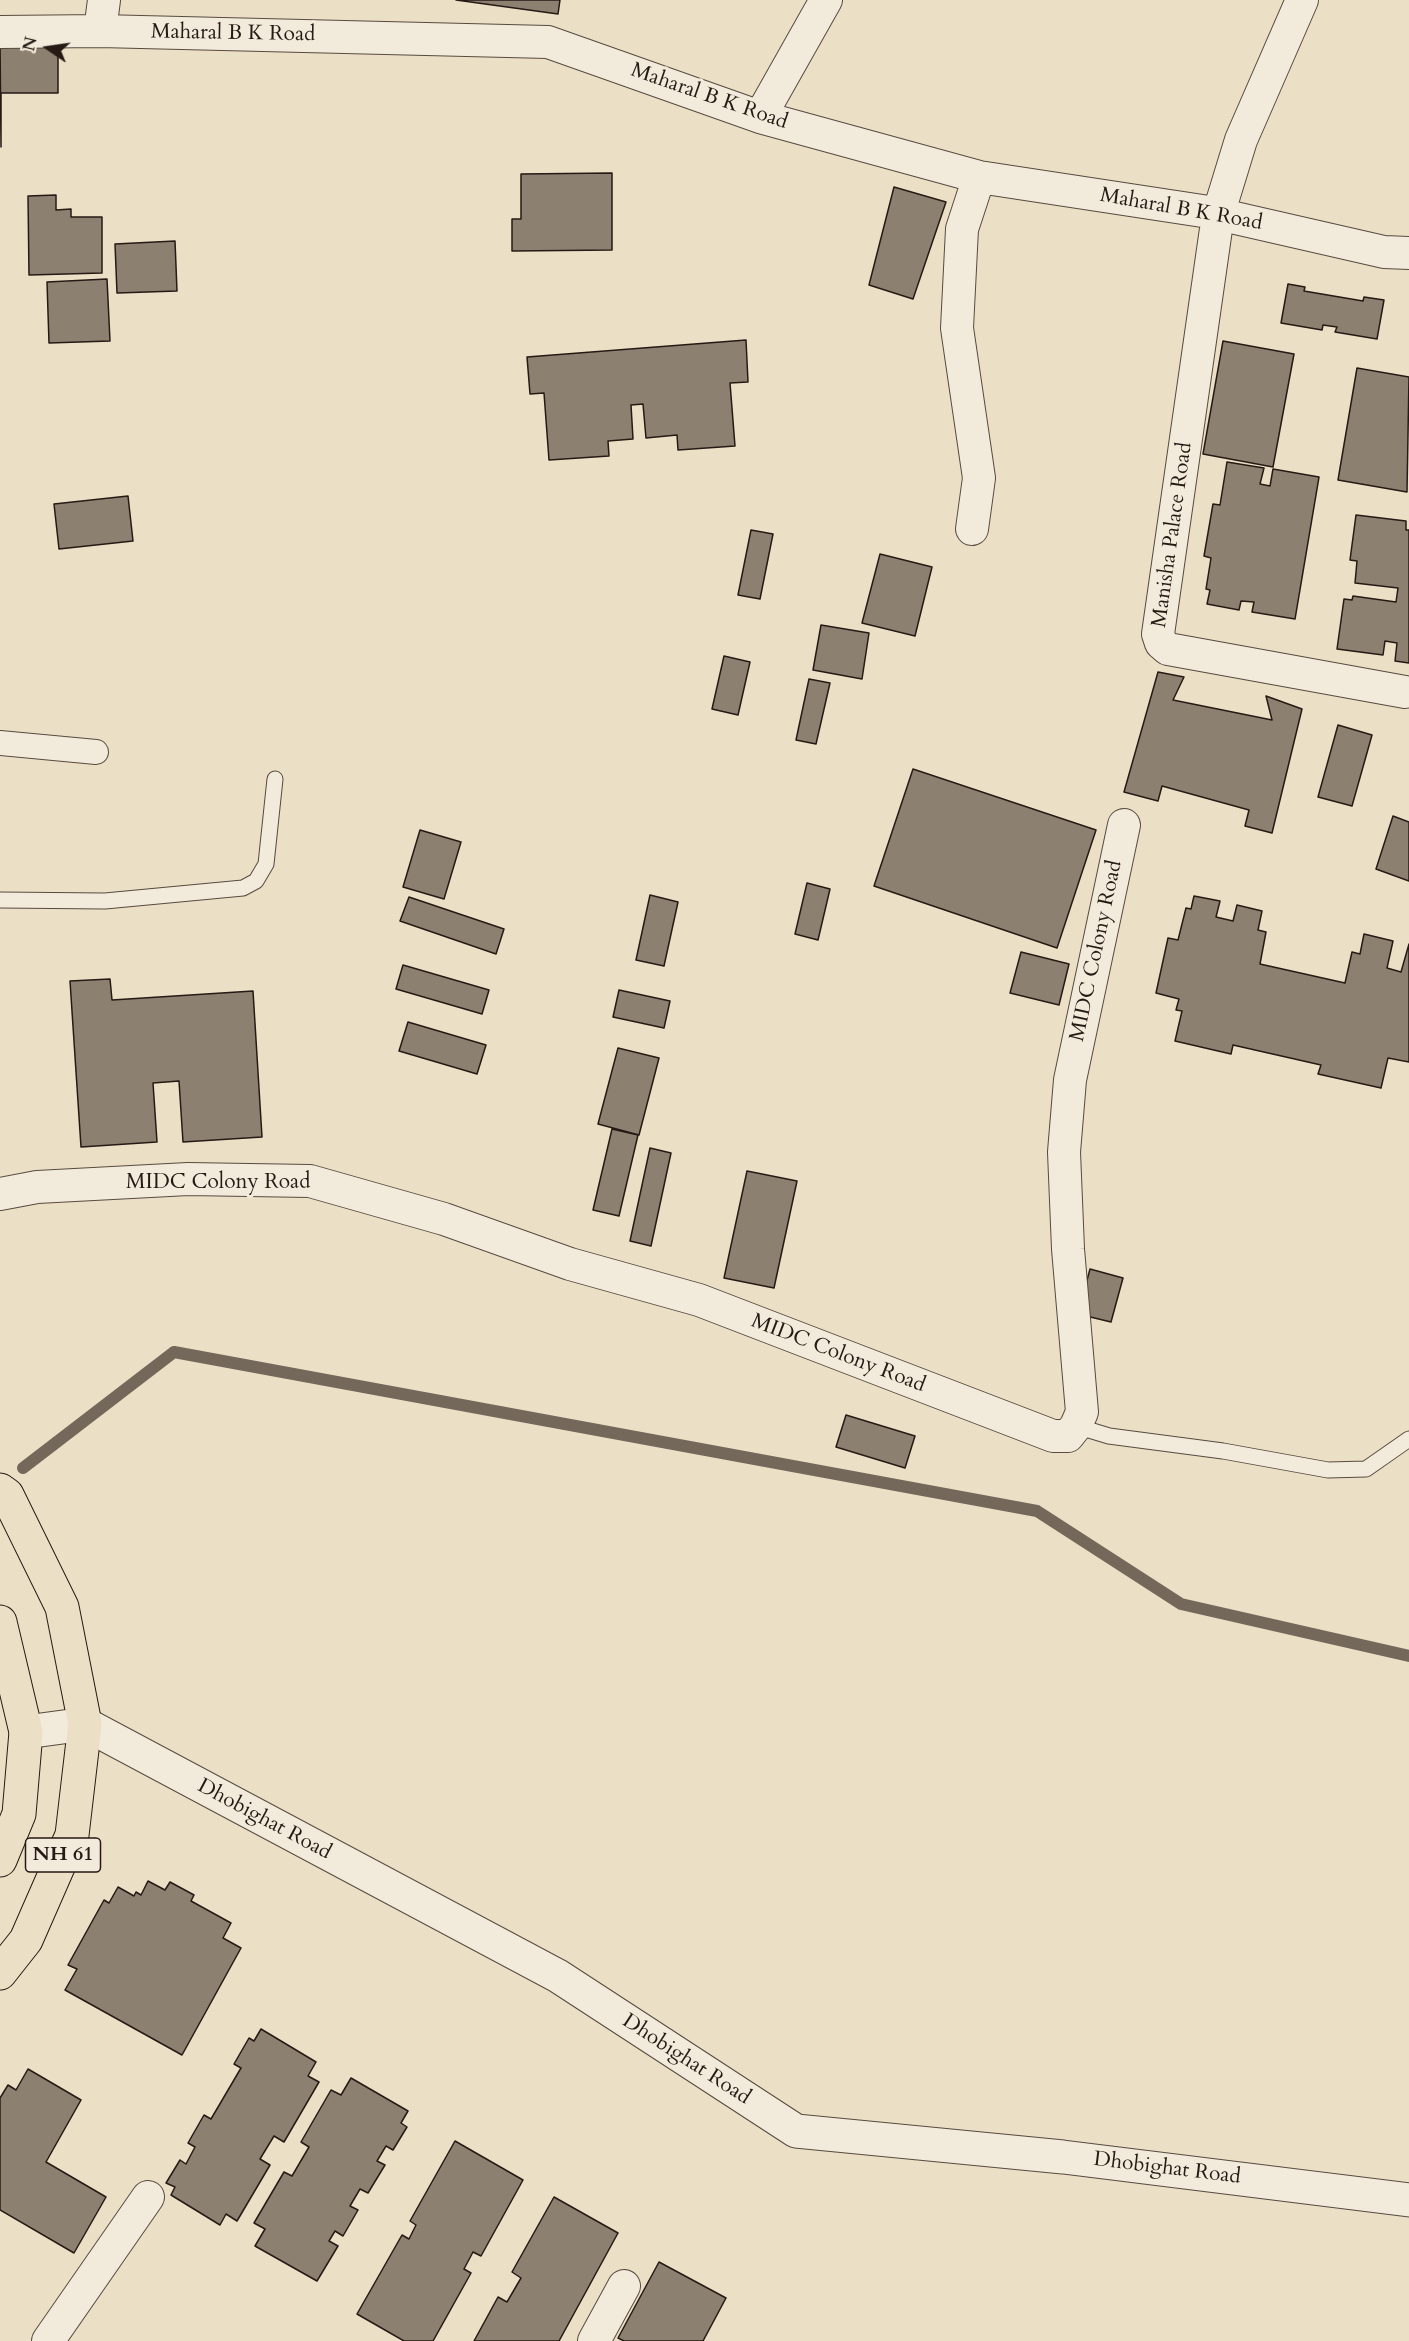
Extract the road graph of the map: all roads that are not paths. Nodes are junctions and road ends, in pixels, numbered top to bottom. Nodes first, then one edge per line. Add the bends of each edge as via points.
1 (104, 0) edge
2 (826, 0) edge
3 (1302, 0) edge
4 (100, 31) junction
5 (0, 32) edge
6 (760, 117) junction
7 (979, 177) junction
8 (1218, 215) junction
9 (1409, 253) edge
10 (972, 529) dead end
11 (1405, 692) dead end
12 (0, 743) edge
13 (96, 752) dead end
14 (275, 779) dead end
15 (1124, 825) dead end
16 (0, 900) edge
17 (0, 1194) edge
18 (1076, 1426) junction
19 (1409, 1439) edge
20 (0, 1490) edge
21 (0, 1622) edge
22 (85, 1724) junction
23 (26, 1732) junction
24 (0, 1860) edge
25 (0, 1973) edge
26 (148, 2197) dead end
27 (1409, 2200) edge
28 (624, 2286) dead end
29 (49, 2341) edge
30 (594, 2341) edge

1 - 4 street
2 - 6 street
3 - 8 street via 1241,140
4 - 5 street, Maharal B K Road
4 - 6 street, Maharal B K Road via 548,42
6 - 7 street, Maharal B K Road
7 - 8 street, Maharal B K Road
7 - 10 street via 962,229 957,328 979,478
8 - 9 street, Maharal B K Road via 1384,252
8 - 11 street, Manisha Palace Road via 1158,634 1161,643 1168,649
12 - 13 street
14 - 16 lane via 266,864 256,881 243,888 105,901
15 - 18 street, MIDC Colony Road via 1070,1080 1065,1123 1068,1249 1082,1396 1082,1412
17 - 18 street, MIDC Colony Road via 37,1187 188,1179 310,1181 444,1219 570,1264 699,1300 1053,1436 1068,1436
18 - 19 lane via 1110,1436 1223,1450 1328,1470 1365,1469
20 - 22 highway, NH 61 via 7,1495 62,1607
21 - 23 highway, NH 61
22 - 23 street
22 - 25 highway, NH 61 via 72,1835 26,1940
22 - 27 street, Dhobighat Road via 558,1976 796,2132 1063,2157
23 - 24 highway, NH 61 via 19,1814
26 - 29 street
28 - 30 street

